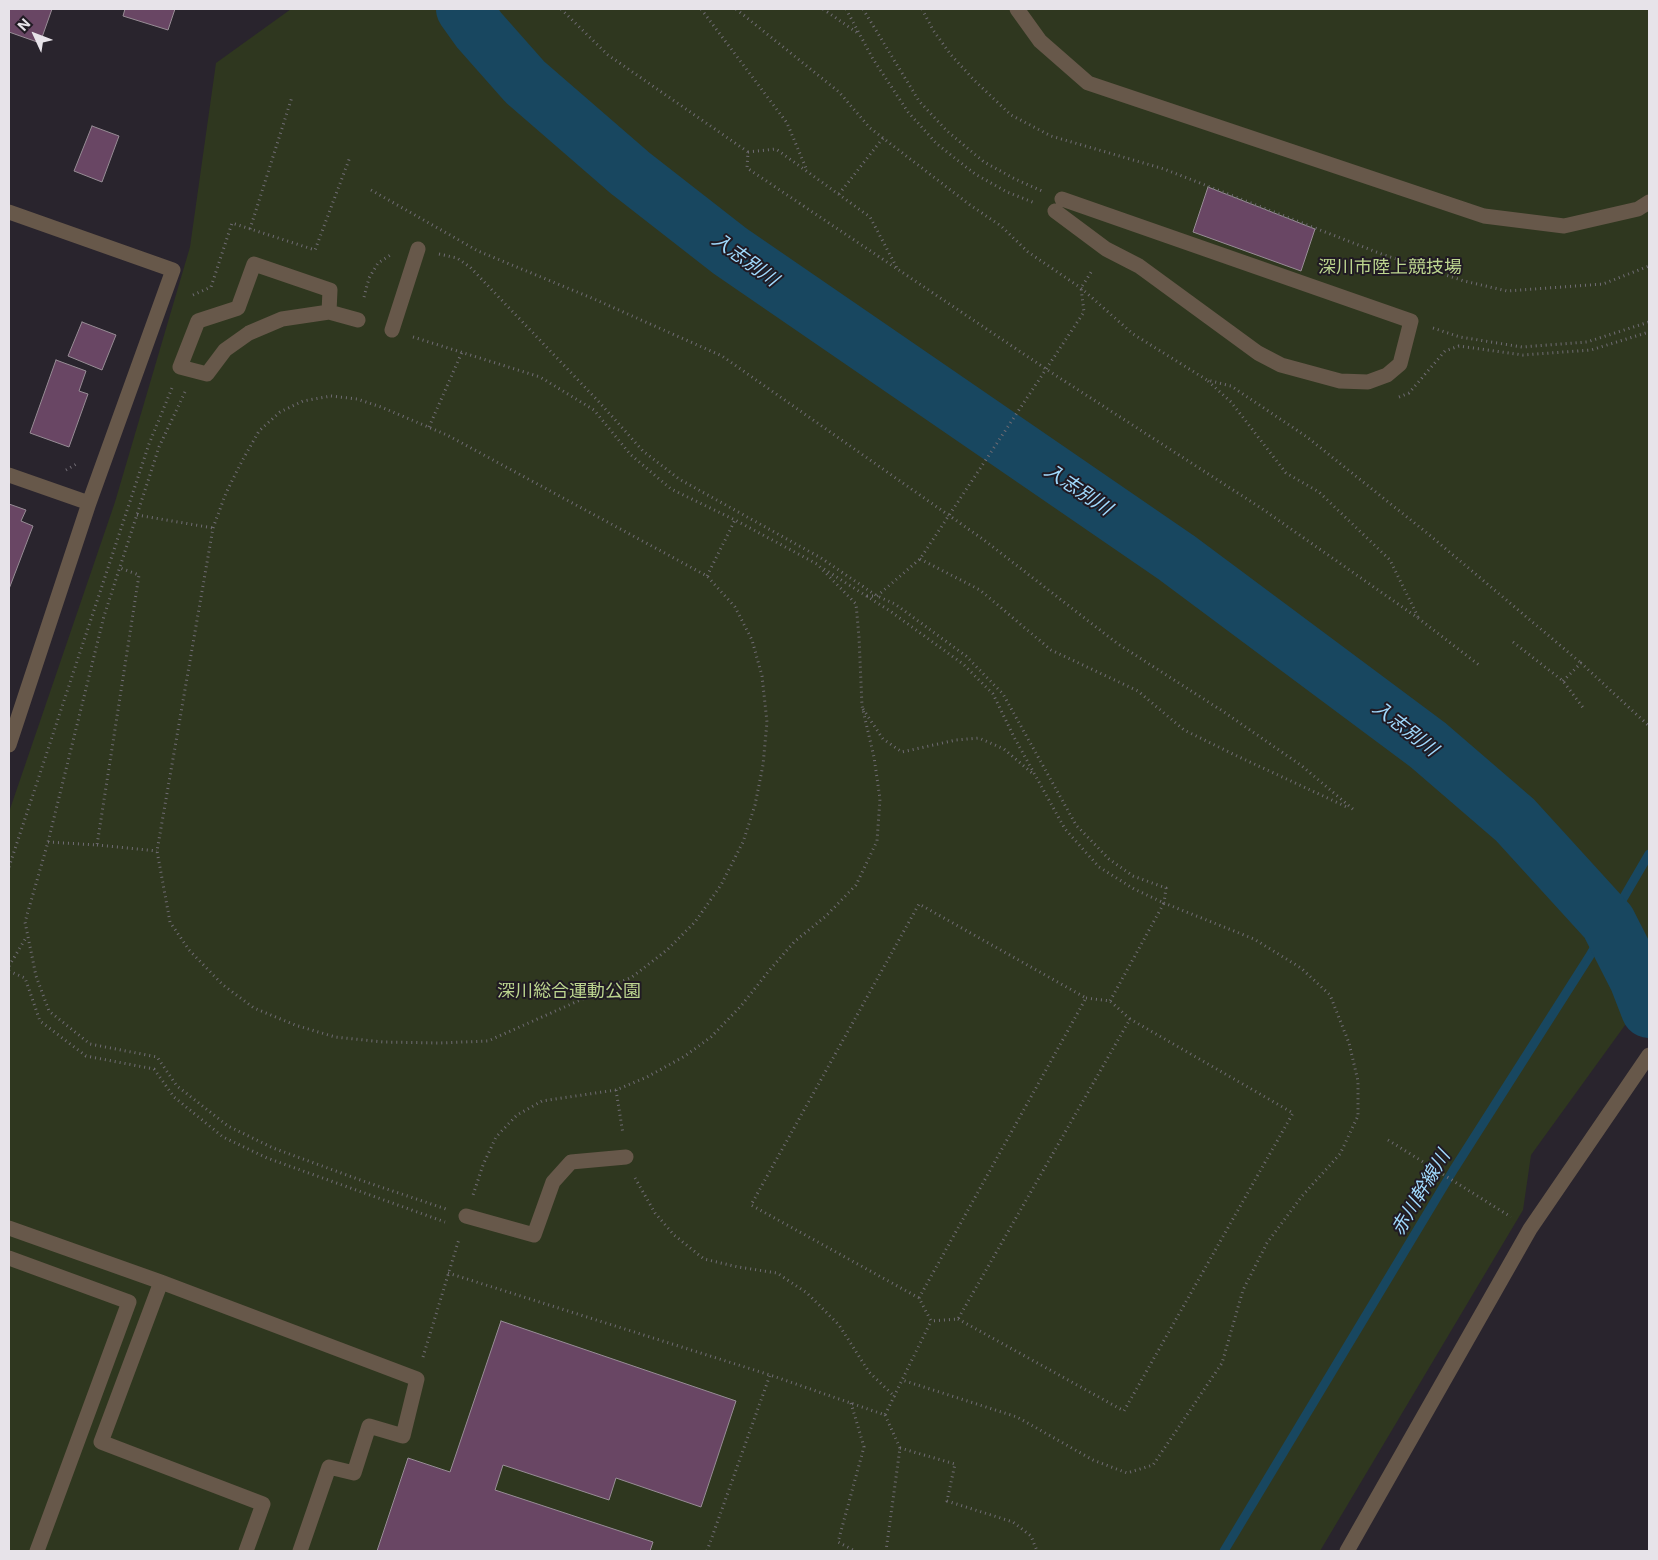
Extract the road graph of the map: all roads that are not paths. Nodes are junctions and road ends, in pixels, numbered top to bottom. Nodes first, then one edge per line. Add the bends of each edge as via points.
1 (1017, 9) edge
2 (1649, 202) edge
3 (9, 212) edge
4 (418, 249) road end
5 (330, 312) junction
6 (358, 320) road end
7 (1411, 322) joint
8 (392, 330) road end
9 (9, 475) edge
10 (89, 503) junction
11 (9, 745) edge
12 (1649, 1055) edge
13 (626, 1157) road end
14 (464, 1222) road end
15 (9, 1228) edge
16 (9, 1258) edge
17 (161, 1282) junction
18 (37, 1551) edge
19 (246, 1551) edge
20 (300, 1551) edge
21 (1346, 1551) edge

1 - 2 street via 1040,41 1088,83 1484,216 1564,226 1638,209
3 - 10 street via 173,270
4 - 8 street
5 - 5 street via 282,319 249,333 225,350 207,374 180,367 198,321 238,308 254,264 330,290
5 - 6 street
7 - 7 street via 1058,205 1106,249 1139,266 1258,353 1281,365 1340,380 1368,382 1387,375 1400,364
9 - 10 street
10 - 11 street
12 - 21 street via 1530,1230
13 - 14 street via 571,1162 553,1182 534,1235
15 - 17 street
16 - 18 street via 129,1302
17 - 19 street via 101,1442 263,1504
17 - 20 street via 417,1379 403,1436 368,1426 354,1473 329,1467

